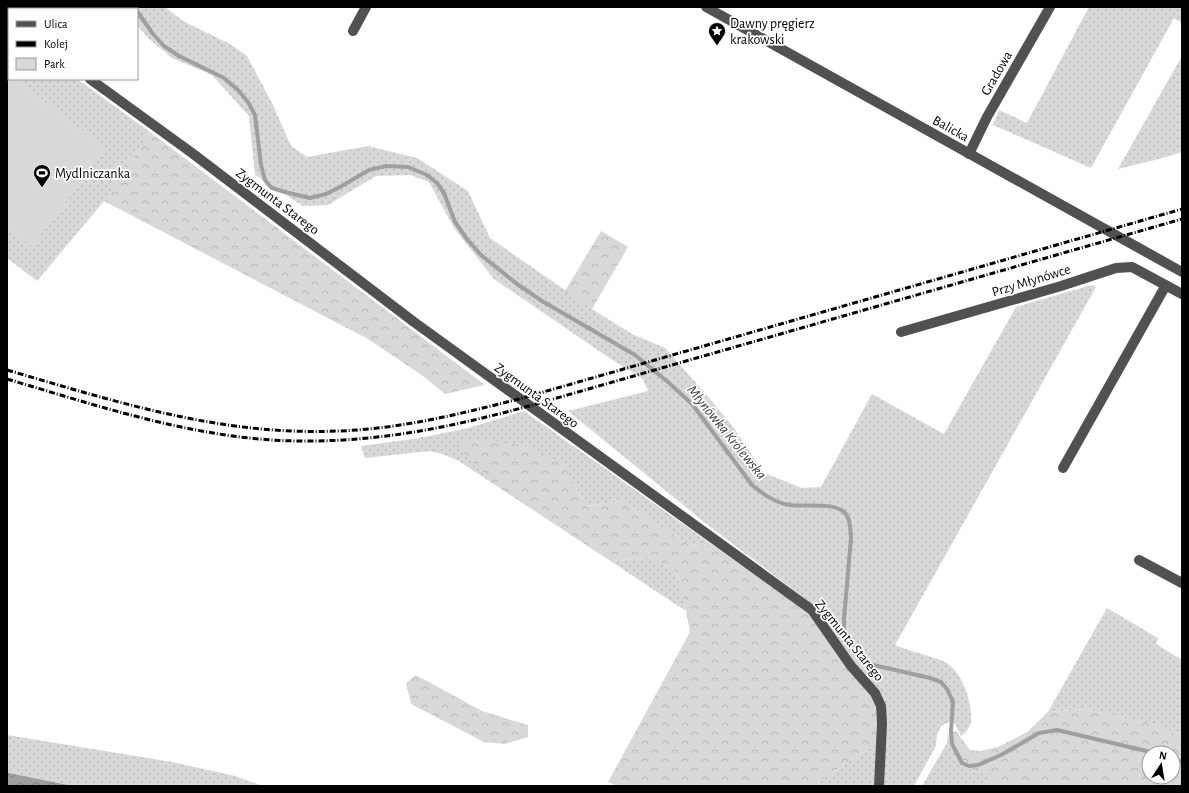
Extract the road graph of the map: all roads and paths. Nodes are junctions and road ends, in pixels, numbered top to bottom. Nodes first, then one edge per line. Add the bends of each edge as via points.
1 (366, 7) edge
2 (706, 7) edge
3 (1050, 7) edge
4 (353, 30) dead end
5 (91, 80) edge
6 (969, 154) junction
7 (1182, 272) edge
8 (1166, 285) junction
9 (1182, 294) edge
10 (901, 332) dead end
11 (1064, 468) dead end
12 (1139, 560) dead end
13 (1182, 583) edge
14 (879, 786) edge

1 - 4 street
2 - 6 street, Balicka
3 - 6 street, Gradowa via 987,117
5 - 14 street, Zygmunta Starego via 414,322 812,610 851,666 875,693 881,706
6 - 7 street, Balicka
8 - 9 street, Przy Młynówce
8 - 10 street, Przy Młynówce via 1132,266 1116,268
8 - 11 street
12 - 13 street

